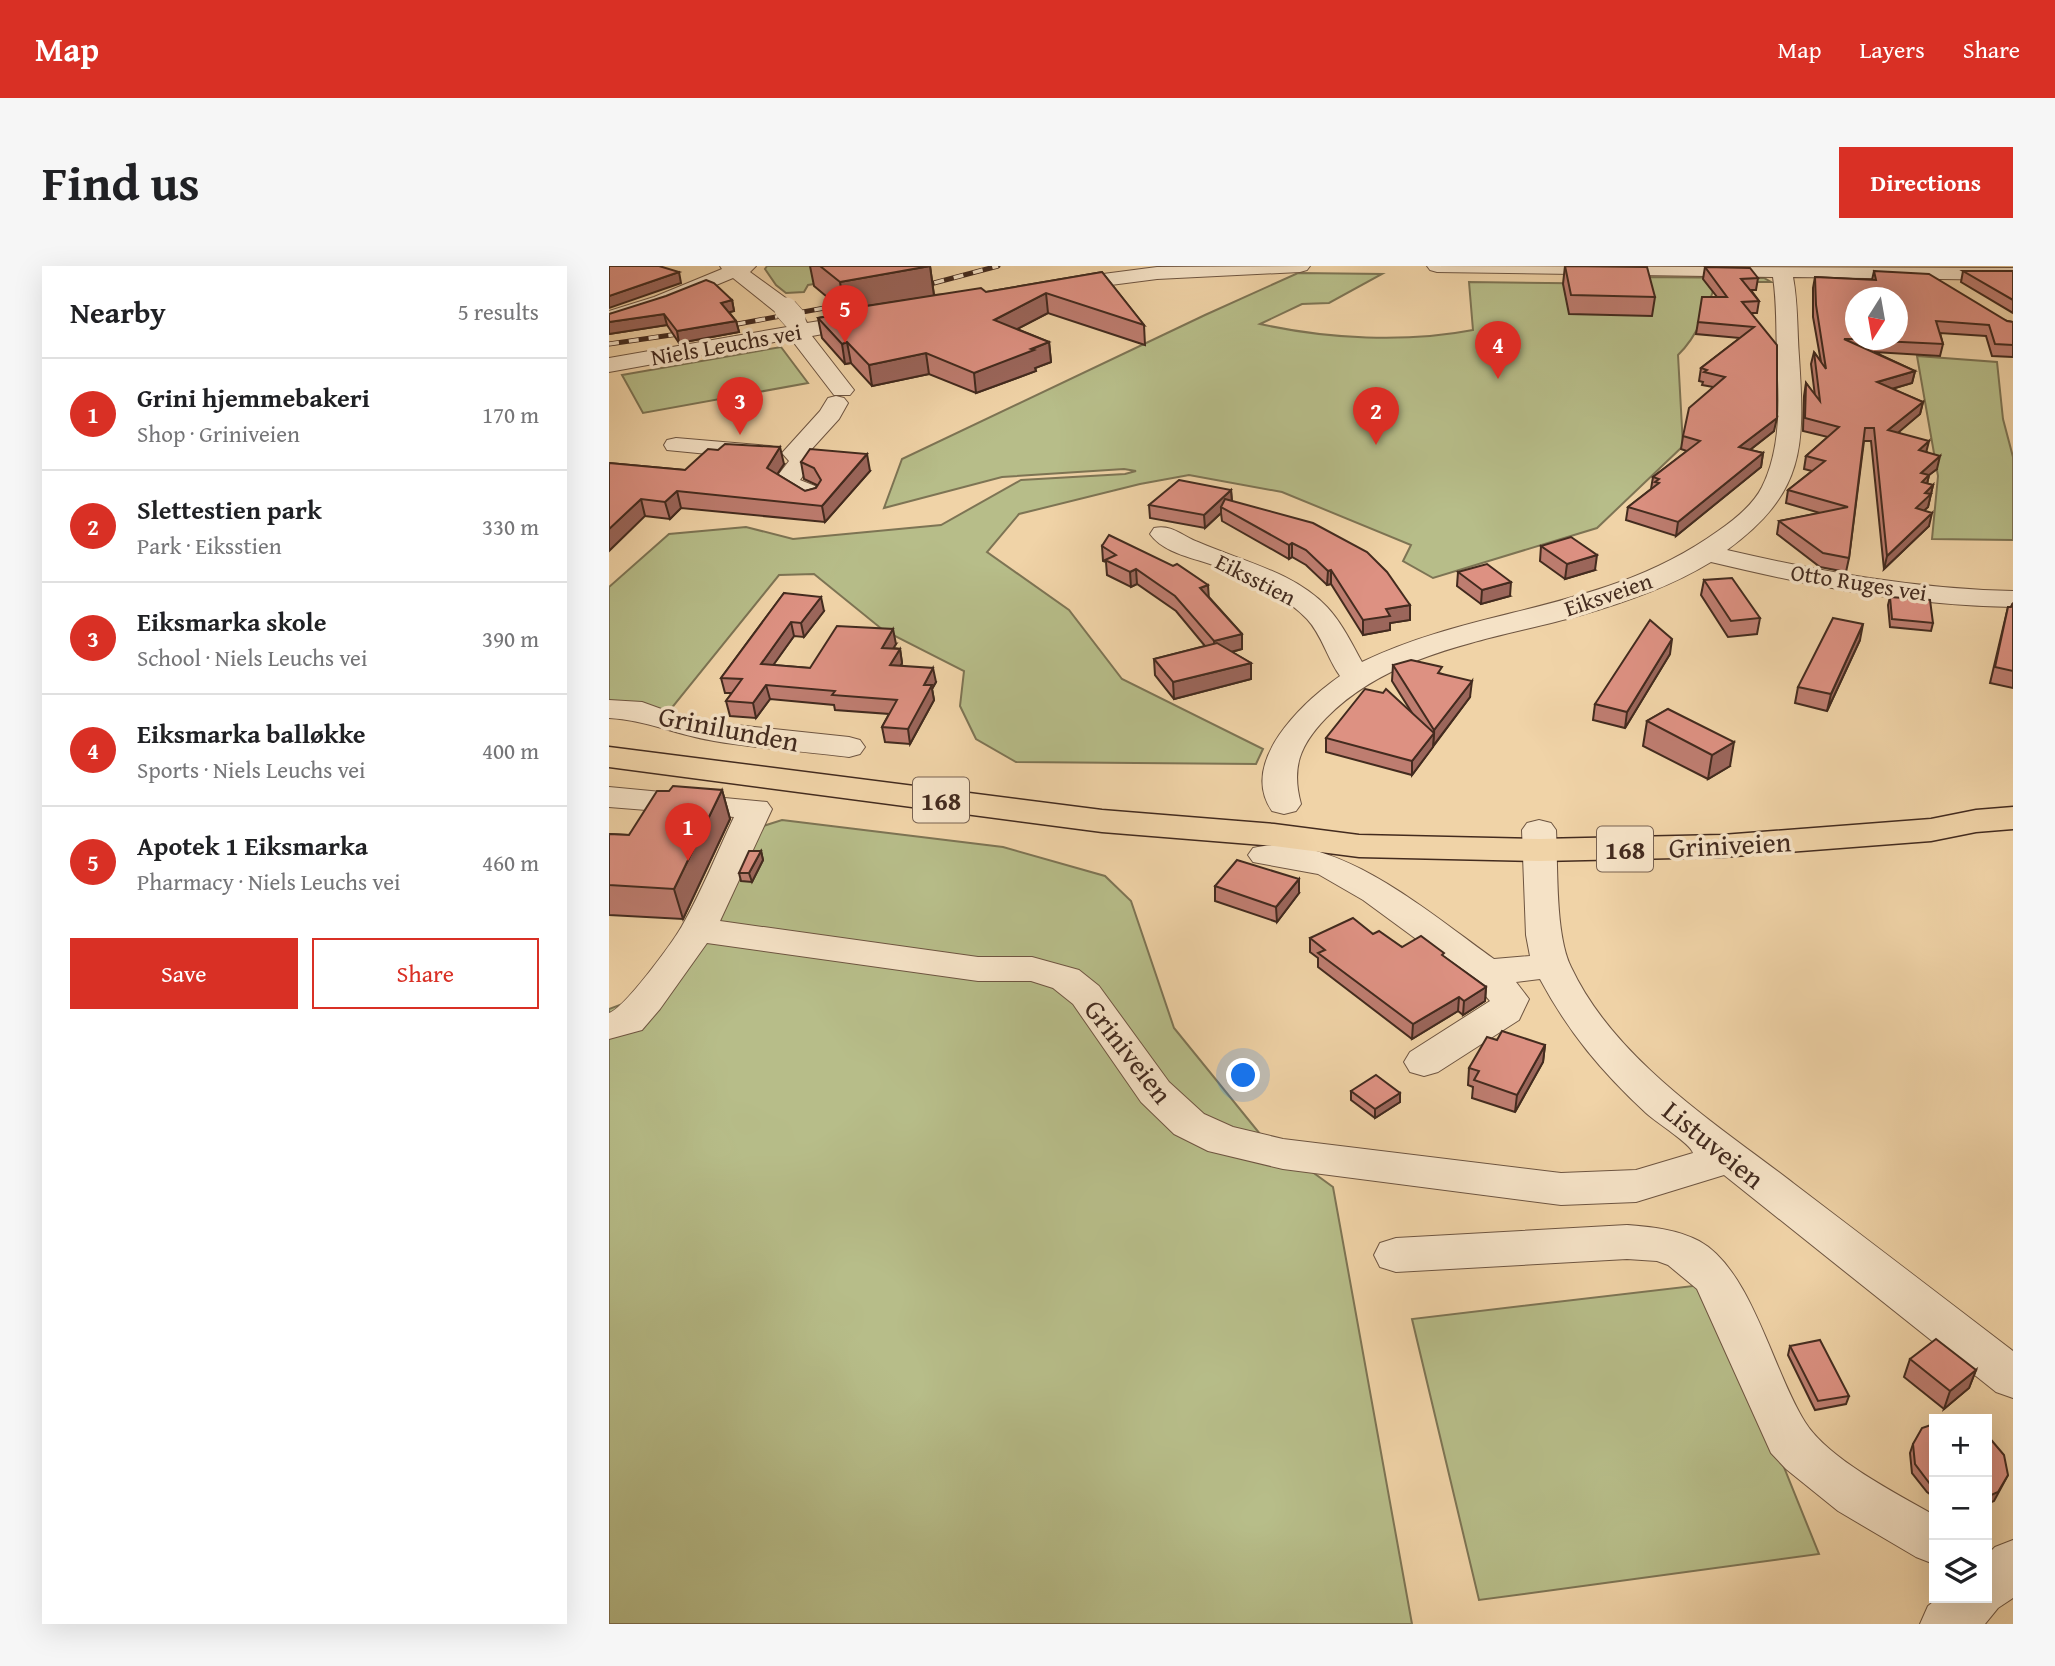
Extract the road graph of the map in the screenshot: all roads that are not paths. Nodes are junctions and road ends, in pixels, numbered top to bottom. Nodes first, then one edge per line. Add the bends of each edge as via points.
1 (1300, 266) edge
2 (1437, 266) edge
3 (738, 267) edge
4 (1187, 268) edge
5 (1551, 268) edge
6 (1679, 268) edge
7 (1795, 269) edge
8 (1926, 272) junction
9 (2013, 274) edge
10 (1611, 281) edge
11 (1032, 290) edge
12 (1963, 296) edge
13 (885, 316) edge
14 (609, 318) edge
15 (794, 319) junction
16 (609, 355) edge
17 (664, 356) junction
18 (609, 365) edge
19 (676, 445) dead end
20 (795, 453) junction
21 (809, 497) edge
22 (1163, 534) dead end
23 (1707, 553) junction
24 (2013, 599) edge
25 (1358, 676) junction
26 (609, 709) edge
27 (849, 747) dead end
28 (609, 757) edge
29 (609, 797) edge
30 (2013, 818) edge
31 (1274, 831) junction
32 (1539, 840) junction
33 (698, 930) junction
34 (1551, 965) junction
35 (1485, 971) junction
36 (609, 1026) edge
37 (1424, 1062) dead end
38 (1726, 1154) junction
39 (1396, 1255) dead end
40 (2013, 1378) edge
41 (1932, 1540) edge
42 (1992, 1553) edge
43 (2013, 1555) edge
44 (2013, 1564) edge
45 (1992, 1583) edge
46 (1970, 1603) edge
47 (1947, 1624) edge

1 - 4 street
2 - 5 street
3 - 14 street
3 - 15 street
4 - 11 street
5 - 6 street
5 - 10 street via 1551,274 1559,279
6 - 7 street
7 - 8 street
7 - 23 street, Eiksveien via 1785,281 1785,463 1776,487 1760,509
8 - 9 street
8 - 12 street
13 - 15 street, Niels Leuchs vei
15 - 17 street, Niels Leuchs vei
15 - 20 street via 803,342 839,397 831,414
16 - 17 street via 649,350
17 - 18 street, Niels Leuchs vei
19 - 20 street
20 - 21 street via 803,459 785,483 806,491
22 - 25 street, Eiksstien via 1289,592 1317,613
23 - 24 street, Otto Ruges vei via 1877,587
23 - 25 street, Eiksveien via 1618,593 1460,637
25 - 31 street, Eiksveien via 1321,706 1288,749 1279,777
26 - 27 street, Grinilunden via 642,711 670,723 716,732
28 - 31 main road, Griniveien / 168 via 1102,821
29 - 33 street via 755,809
30 - 32 main road, Griniveien / 168 via 1931,830 1749,845
31 - 32 main road, Griniveien / 168 via 1359,846
31 - 35 street via 1297,858 1330,866 1376,891
32 - 34 street, Listuveien via 1544,935
33 - 36 street via 628,1021
33 - 38 street, Griniveien via 978,969 1032,969 1066,979 1086,995 1155,1092 1189,1124 1223,1140 1283,1154 1561,1189 1636,1186
34 - 35 street
34 - 38 street, Listuveien via 1580,1017 1627,1072
35 - 37 street via 1510,999 1505,1011
38 - 40 street, Listuveien
39 - 41 street via 1627,1242 1659,1244 1684,1253 1714,1278 1788,1438 1803,1456 1856,1495
42 - 43 street
44 - 45 street
46 - 47 street

